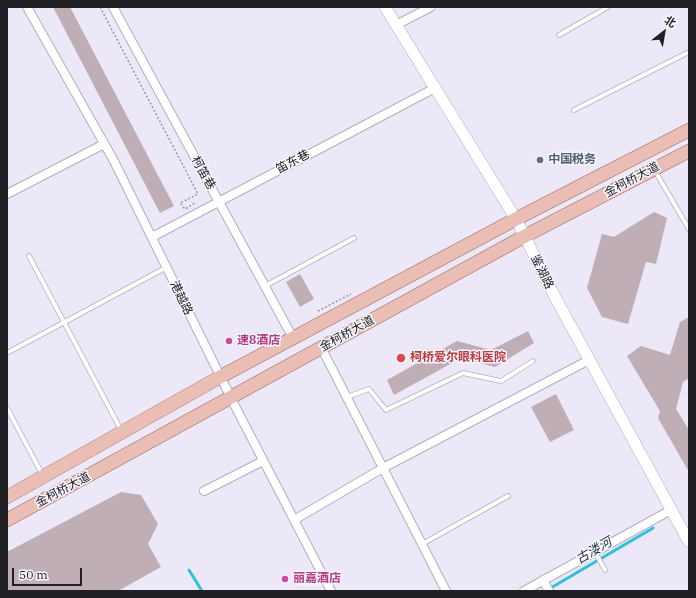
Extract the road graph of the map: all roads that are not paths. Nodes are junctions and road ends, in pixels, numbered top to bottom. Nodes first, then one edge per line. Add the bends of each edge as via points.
1 (27, 7) edge
2 (113, 7) edge
3 (385, 7) edge
4 (431, 7) edge
5 (608, 7) edge
6 (396, 25) junction
7 (559, 35) dead end
8 (689, 52) edge
9 (435, 88) junction
10 (574, 110) dead end
11 (689, 130) edge
12 (104, 144) junction
13 (689, 151) edge
14 (654, 169) junction
15 (7, 194) edge
16 (219, 201) junction
17 (516, 219) junction
18 (689, 228) edge
19 (525, 236) junction
20 (152, 237) junction
21 (354, 238) dead end
22 (29, 256) dead end
23 (166, 267) junction
24 (265, 286) junction
25 (64, 323) junction
26 (293, 338) junction
27 (322, 348) junction
28 (7, 353) edge
29 (589, 360) junction
30 (533, 361) dead end
31 (220, 377) junction
32 (346, 397) junction
33 (231, 399) junction
34 (7, 408) edge
35 (122, 432) junction
36 (263, 461) junction
37 (383, 468) junction
38 (44, 476) junction
39 (204, 491) dead end
40 (508, 496) dead end
41 (7, 497) edge
42 (671, 510) junction
43 (7, 520) edge
44 (294, 520) junction
45 (689, 542) edge
46 (422, 544) junction
47 (596, 553) junction
48 (606, 570) dead end
49 (546, 586) edge
50 (331, 591) edge
51 (446, 591) edge
52 (524, 591) edge

1 - 12 street, 港越路
2 - 16 street, 柯笛巷
3 - 6 street, 鉴湖路
4 - 6 street
5 - 7 lane
6 - 9 street, 鉴湖路
8 - 10 lane
9 - 16 street, 笛东巷
9 - 17 street, 鉴湖路
11 - 17 main road, 金柯桥大道
12 - 15 street
12 - 20 street, 港越路
13 - 14 main road, 金柯桥大道
14 - 18 lane
14 - 19 main road, 金柯桥大道
16 - 20 street, 笛东巷
16 - 24 street, 柯笛巷
17 - 19 street, 鉴湖路
17 - 26 main road, 金柯桥大道
19 - 27 main road, 金柯桥大道
19 - 29 street, 鉴湖路
20 - 23 street, 港越路
21 - 24 lane
22 - 25 lane
23 - 25 lane
23 - 31 street, 港越路
24 - 26 street, 柯笛巷
25 - 28 lane
25 - 35 lane
26 - 31 main road, 金柯桥大道
27 - 32 street
27 - 33 main road, 金柯桥大道
29 - 37 street
29 - 42 street, 鉴湖路
30 - 32 lane via 501,381 463,373 386,410 370,388
31 - 33 street, 港越路
31 - 35 main road, 金柯桥大道
32 - 37 street
33 - 36 street, 港越路
33 - 43 main road, 金柯桥大道
34 - 38 lane
35 - 38 main road, 金柯桥大道
36 - 39 street
36 - 44 street, 港越路
37 - 44 street
37 - 46 street
38 - 41 main road, 金柯桥大道
40 - 46 lane
42 - 45 street, 鉴湖路
42 - 47 street
44 - 50 street, 港越路
46 - 51 street
47 - 48 lane
47 - 49 street
49 - 52 street

